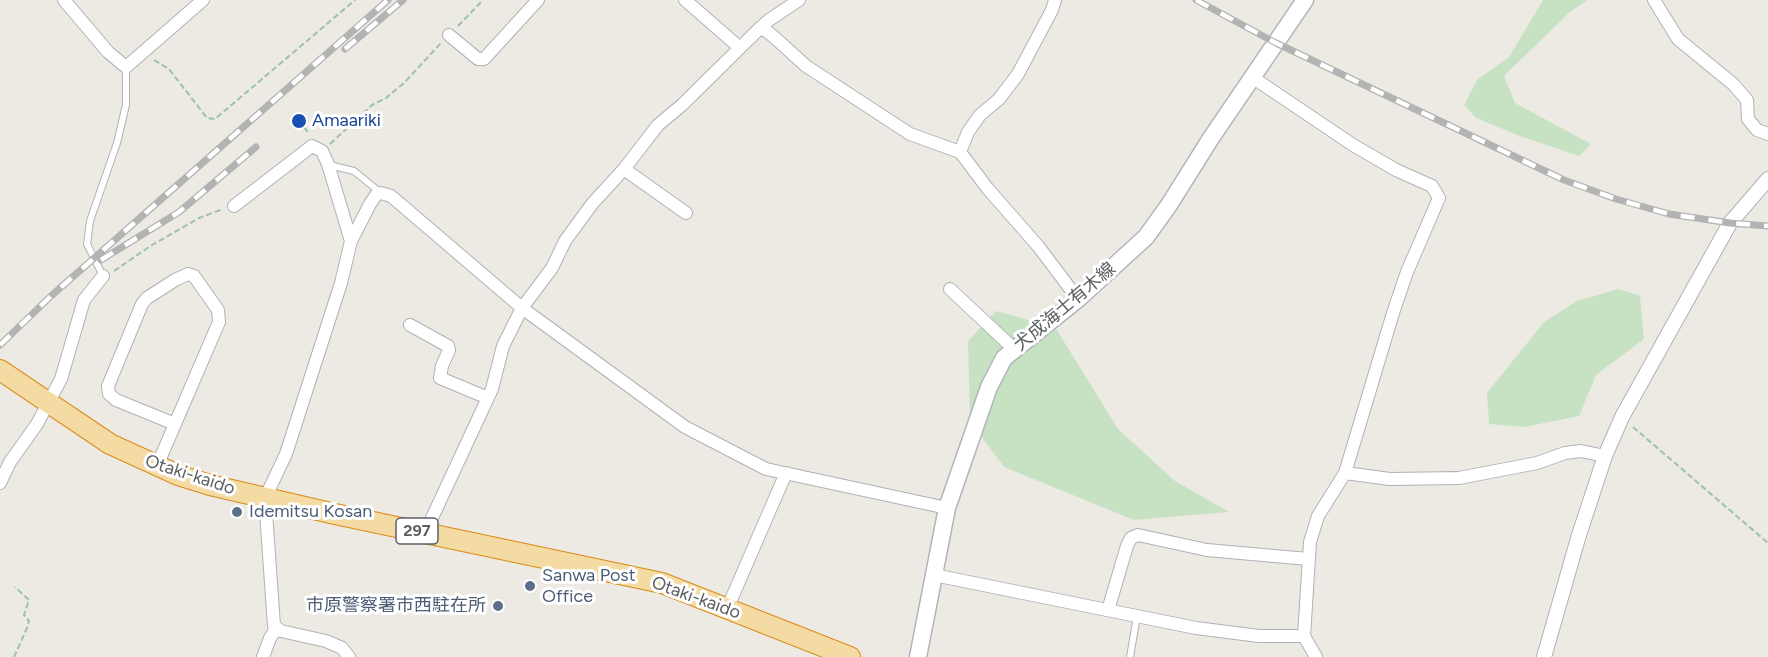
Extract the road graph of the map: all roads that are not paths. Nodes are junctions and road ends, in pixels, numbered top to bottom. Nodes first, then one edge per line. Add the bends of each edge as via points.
1 (64, 0) edge
2 (203, 0) edge
3 (538, 0) edge
4 (685, 0) edge
5 (799, 0) edge
6 (1055, 0) edge
7 (1305, 0) edge
8 (1654, 0) edge
9 (759, 29) junction
10 (449, 35) road end
11 (739, 47) junction
12 (126, 67) junction
13 (1252, 77) junction
14 (1768, 134) edge
15 (960, 152) junction
16 (328, 164) junction
17 (624, 169) junction
18 (1768, 179) edge
19 (381, 193) junction
20 (234, 206) road end
21 (686, 213) dead end
22 (351, 241) junction
23 (103, 276) joint
24 (950, 289) dead end
25 (1078, 298) junction
26 (522, 308) junction
27 (410, 325) dead end
28 (1014, 349) junction
29 (0, 370) edge
30 (488, 398) junction
31 (48, 404) junction
32 (175, 424) junction
33 (1605, 456) junction
34 (157, 466) junction
35 (786, 473) junction
36 (1345, 473) junction
37 (0, 483) edge
38 (265, 498) junction
39 (947, 508) junction
40 (425, 533) junction
41 (1308, 559) junction
42 (934, 574) junction
43 (727, 609) junction
44 (1108, 610) junction
45 (1137, 616) junction
46 (277, 628) junction
47 (1304, 636) junction
48 (263, 657) edge
49 (349, 657) edge
50 (850, 657) edge
51 (918, 657) edge
52 (1130, 657) edge
53 (1316, 657) edge
54 (1544, 657) edge

1 - 12 street via 108,52
2 - 12 street
3 - 10 street via 483,59
4 - 11 street
5 - 9 street
6 - 15 street via 1018,74 999,99 980,115
7 - 13 main road, 犬成海士有木線
8 - 14 street via 1678,39 1733,84 1747,100 1748,119 1756,130
9 - 11 street
9 - 15 street via 806,66 910,134
11 - 17 street via 658,125
12 - 23 lane via 126,105 90,221 87,244
13 - 25 main road, 犬成海士有木線 via 1146,237
13 - 36 street via 1353,145 1396,171 1432,186 1439,198 1407,272
15 - 25 street
16 - 19 lane via 354,171
16 - 20 street via 322,151 312,146
16 - 22 street
17 - 21 street
17 - 26 street via 571,232 552,268
18 - 33 street via 1722,237 1622,417
19 - 22 street via 370,204
19 - 26 street via 391,196
22 - 38 street via 286,454
23 - 31 street via 84,300 61,379
24 - 28 street
25 - 28 main road, 犬成海士有木線
26 - 30 street via 503,346
26 - 35 street via 685,427 766,469
27 - 30 street via 448,346 440,378
28 - 39 main road, 犬成海士有木線 via 1004,358 989,387
29 - 31 highway, Otaki-kaido / 297
30 - 40 street
31 - 34 highway, Otaki-kaido / 297 via 110,444
31 - 37 street
32 - 32 street via 219,322 218,310 194,276 188,274 142,304 108,386 116,400
32 - 34 street
33 - 36 street via 1565,453 1537,463 1459,478 1390,479
33 - 54 street
34 - 38 highway, Otaki-kaido / 297 via 210,485
35 - 39 street
35 - 43 street
36 - 41 street via 1318,516
38 - 40 highway, Otaki-kaido / 297
38 - 46 street
39 - 42 main road, 犬成海士有木線
40 - 43 highway, Otaki-kaido / 297 via 662,584
41 - 44 street via 1207,550 1138,535 1127,546
41 - 47 street
42 - 44 street
42 - 51 main road, 犬成海士有木線
43 - 50 highway, Otaki-kaido / 297
44 - 45 street
45 - 47 street via 1259,636
45 - 52 lane
46 - 48 street
46 - 49 street via 326,641 342,648
47 - 53 street

